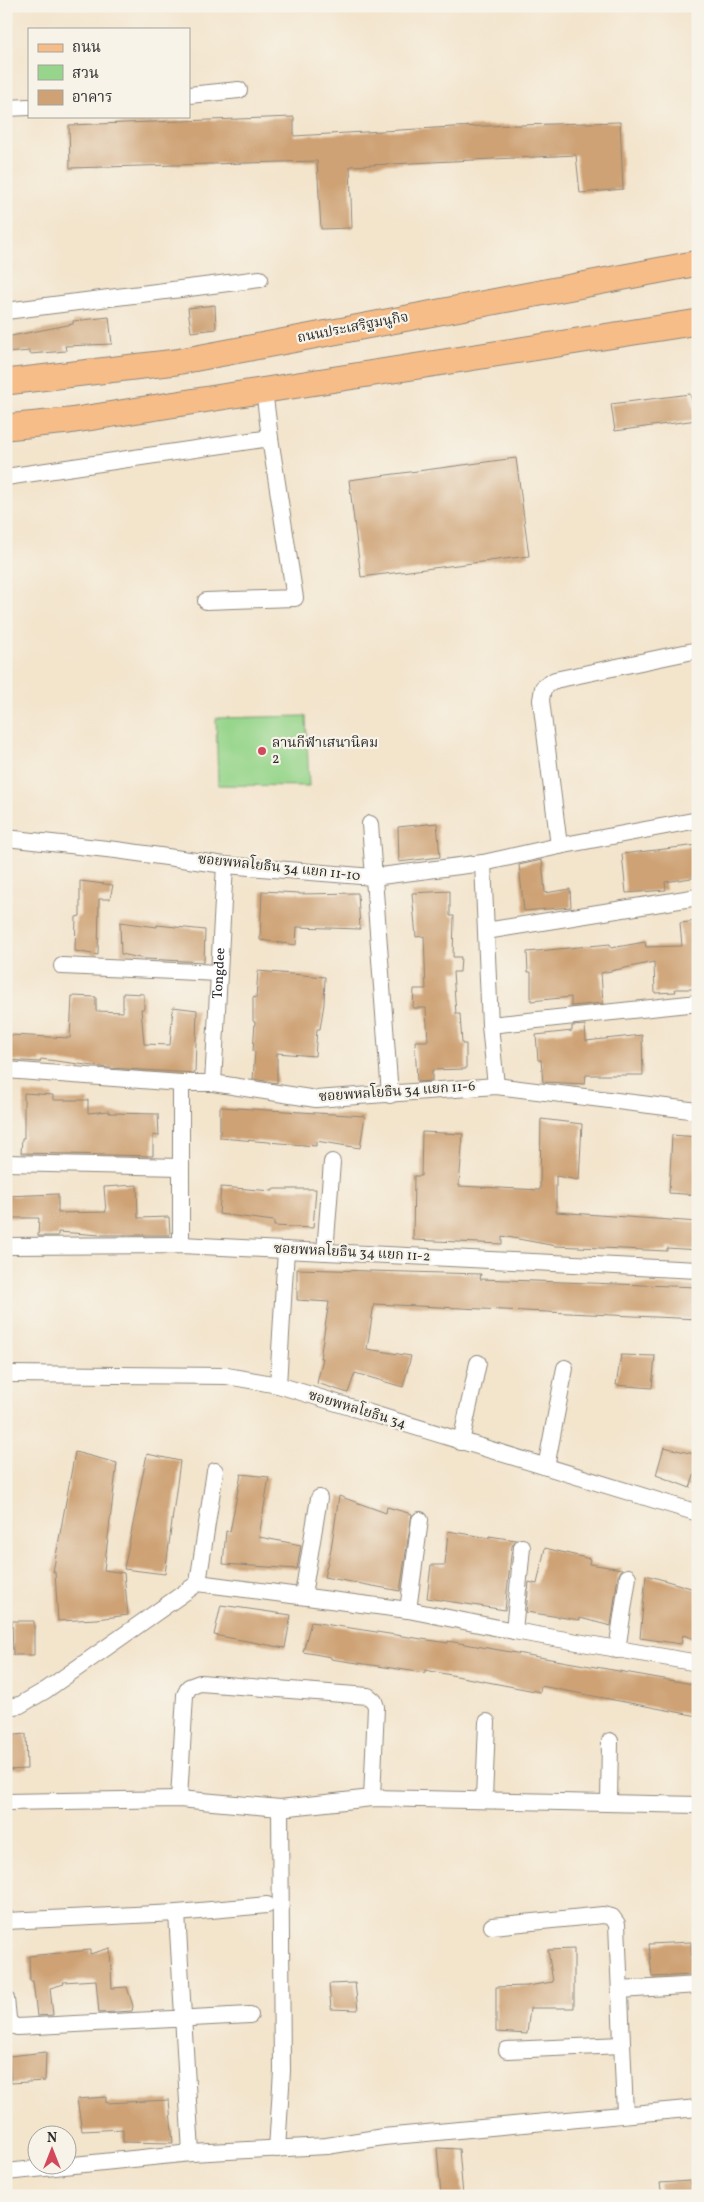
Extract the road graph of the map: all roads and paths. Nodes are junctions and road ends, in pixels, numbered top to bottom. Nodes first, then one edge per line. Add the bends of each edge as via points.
1 (239, 90) dead end
2 (190, 95) edge
3 (28, 107) edge
4 (6, 108) edge
5 (698, 264) edge
6 (260, 278) dead end
7 (6, 312) edge
8 (698, 322) edge
9 (6, 382) edge
10 (264, 390) junction
11 (6, 428) edge
12 (270, 438) junction
13 (6, 477) edge
14 (206, 601) dead end
15 (698, 650) edge
16 (698, 820) edge
17 (370, 824) dead end
18 (6, 838) edge
19 (559, 846) junction
20 (483, 863) junction
21 (225, 865) junction
22 (374, 877) junction
23 (698, 897) edge
24 (486, 931) junction
25 (62, 966) dead end
26 (219, 973) junction
27 (698, 1004) edge
28 (490, 1025) junction
29 (6, 1070) edge
30 (182, 1083) junction
31 (213, 1083) junction
32 (496, 1086) junction
33 (390, 1095) junction
34 (698, 1111) edge
35 (332, 1162) dead end
36 (6, 1163) edge
37 (181, 1167) junction
38 (181, 1245) junction
39 (6, 1246) edge
40 (286, 1250) junction
41 (326, 1252) junction
42 (698, 1270) edge
43 (478, 1364) dead end
44 (566, 1368) dead end
45 (6, 1374) edge
46 (278, 1385) junction
47 (461, 1442) junction
48 (546, 1467) junction
49 (215, 1471) dead end
50 (319, 1498) dead end
51 (698, 1513) edge
52 (420, 1520) dead end
53 (522, 1547) dead end
54 (628, 1576) dead end
55 (198, 1583) junction
56 (303, 1595) junction
57 (408, 1610) junction
58 (514, 1631) junction
59 (616, 1650) junction
60 (698, 1663) edge
61 (6, 1707) edge
62 (487, 1722) dead end
63 (610, 1741) dead end
64 (372, 1798) junction
65 (179, 1799) junction
66 (484, 1799) junction
67 (6, 1802) edge
68 (609, 1802) junction
69 (698, 1805) edge
70 (280, 1808) junction
71 (267, 1905) dead end
72 (177, 1913) junction
73 (6, 1921) edge
74 (492, 1926) dead end
75 (698, 1985) edge
76 (620, 1990) junction
77 (6, 1999) edge
78 (250, 2015) dead end
79 (183, 2019) junction
80 (622, 2046) junction
81 (507, 2050) dead end
82 (698, 2108) edge
83 (625, 2113) junction
84 (278, 2149) junction
85 (191, 2153) junction
86 (6, 2172) edge

1 - 2 street
3 - 4 street
5 - 9 main road, ถนนประเสริฐมนูกิจ via 176,362
6 - 7 street
8 - 10 main road
10 - 11 main road
10 - 12 street
12 - 13 street
12 - 14 street via 295,598
15 - 19 street via 555,680 543,688 541,700
16 - 19 street, ซอยพหลโยธิน 34 แยก 11-10
17 - 22 street
18 - 21 street, ซอยพหลโยธิน 34 แยก 11-10
19 - 20 street, ซอยพหลโยธิน 34 แยก 11-10
20 - 22 street, ซอยพหลโยธิน 34 แยก 11-10
20 - 24 street
21 - 22 street, ซอยพหลโยธิน 34 แยก 11-10
21 - 26 street, Tongdee
22 - 33 street
23 - 24 street
24 - 28 street
25 - 26 street
26 - 31 street, Tongdee
27 - 28 street
28 - 32 street
29 - 30 street, ซอยพหลโยธิน 34 แยก 11-6
30 - 31 street, ซอยพหลโยธิน 34 แยก 11-6
30 - 37 street
31 - 33 street, ซอยพหลโยธิน 34 แยก 11-6 via 316,1099
32 - 33 street, ซอยพหลโยธิน 34 แยก 11-6
32 - 34 street, ซอยพหลโยธิน 34 แยก 11-6
35 - 41 street
36 - 37 street
37 - 38 street
38 - 39 street, ซอยพหลโยธิน 34 แยก 11-2
38 - 40 street, ซอยพหลโยธิน 34 แยก 11-2
40 - 41 street, ซอยพหลโยธิน 34 แยก 11-2
40 - 46 street
41 - 42 street, ซอยพหลโยธิน 34 แยก 11-2
43 - 47 street
44 - 48 street
45 - 46 street, ซอยพหลโยธิน 34 via 227,1376
46 - 47 street, ซอยพหลโยธิน 34
47 - 48 street, ซอยพหลโยธิน 34
48 - 51 street, ซอยพหลโยธิน 34
49 - 55 street
50 - 56 street
52 - 57 street
53 - 58 street
54 - 59 street
55 - 56 street
55 - 61 street via 46,1690 20,1705
56 - 57 street
57 - 58 street
58 - 59 street
59 - 60 street
62 - 66 street
63 - 68 street
64 - 65 street via 376,1707 368,1696 200,1683 189,1687 184,1695
64 - 66 street
64 - 70 street
65 - 67 street
65 - 70 street
66 - 68 street
68 - 69 street
70 - 84 street via 282,2071
71 - 72 street
72 - 73 street
72 - 79 street
74 - 76 street via 603,1915 612,1917 617,1924
75 - 76 street
76 - 80 street
77 - 79 street via 10,2024 17,2027
78 - 79 street
79 - 85 street
80 - 81 street
80 - 83 street
82 - 83 street
83 - 84 street
84 - 85 street
85 - 86 street

